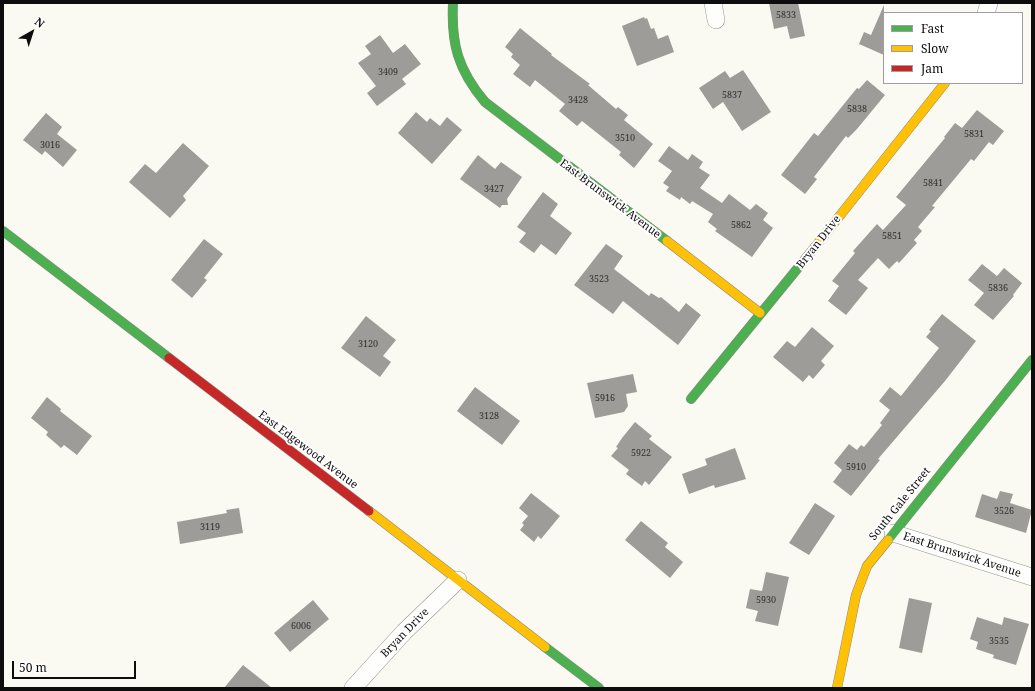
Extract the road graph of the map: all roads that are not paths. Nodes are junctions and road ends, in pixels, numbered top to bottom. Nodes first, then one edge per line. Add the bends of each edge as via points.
1 (452, 3) edge
2 (713, 3) edge
3 (716, 20) dead end
4 (945, 84) edge
5 (3, 231) edge
6 (760, 313) junction
7 (1032, 360) edge
8 (691, 399) dead end
9 (893, 533) junction
10 (1032, 577) edge
11 (458, 580) junction
12 (353, 688) edge
13 (599, 688) edge
14 (837, 688) edge

1 - 6 street, East Brunswick Avenue via 452,38 456,54 466,79 488,105
2 - 3 street
4 - 6 street, Bryan Drive
5 - 11 street, East Edgewood Avenue
6 - 8 street, Bryan Drive
7 - 9 street, South Gale Street
9 - 10 street, East Brunswick Avenue
9 - 14 street, South Gale Street via 872,559 861,578
11 - 12 street, Bryan Drive via 404,632
11 - 13 street, East Edgewood Avenue

